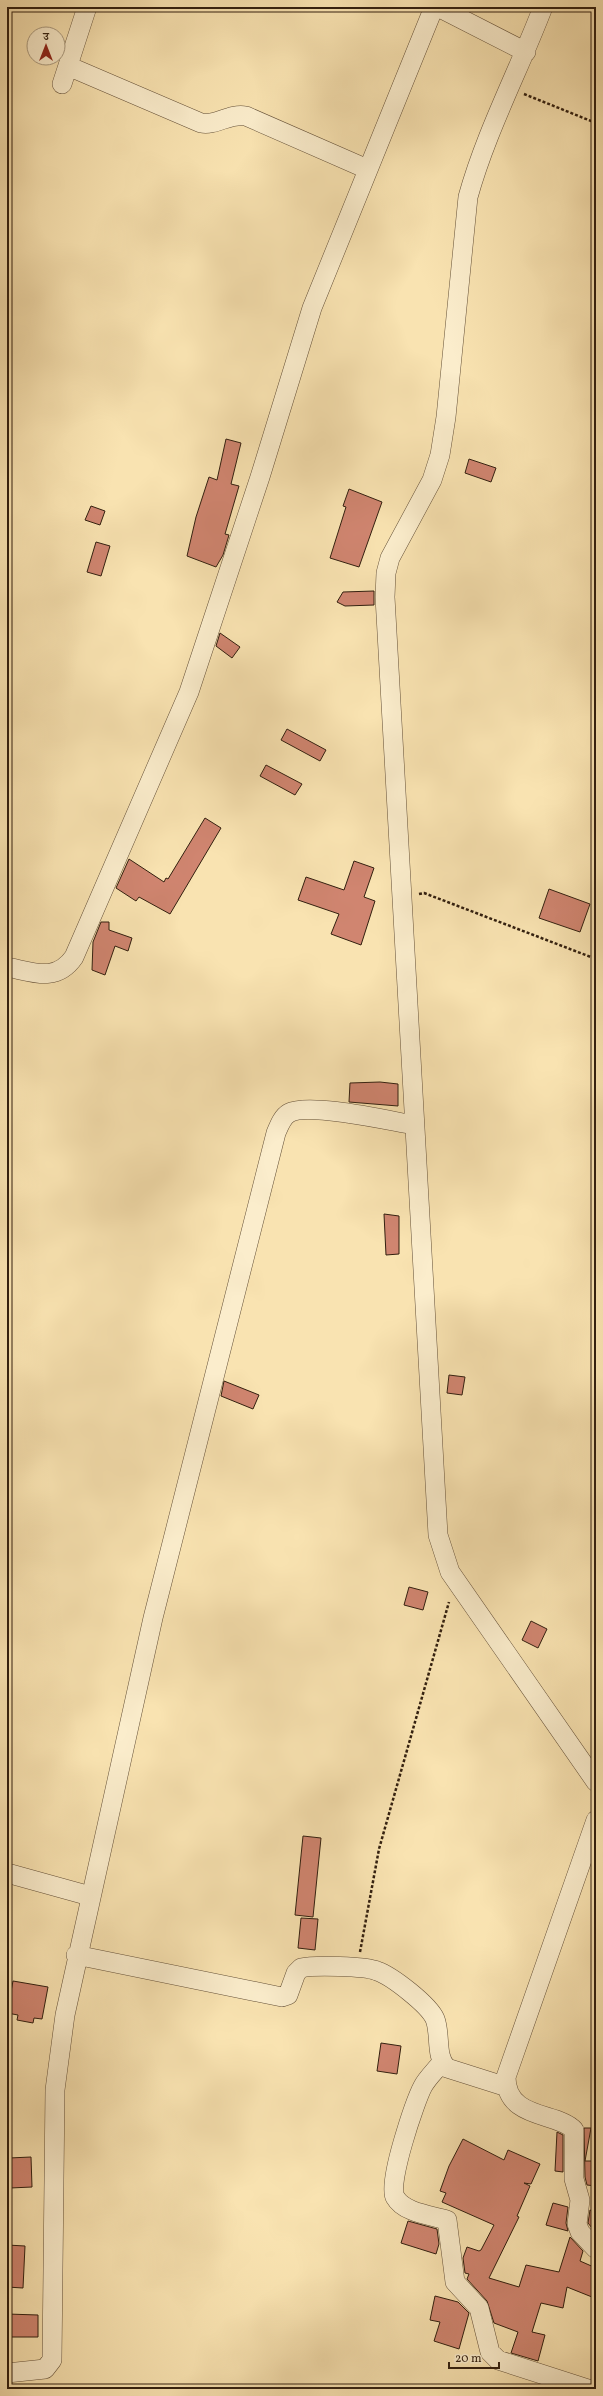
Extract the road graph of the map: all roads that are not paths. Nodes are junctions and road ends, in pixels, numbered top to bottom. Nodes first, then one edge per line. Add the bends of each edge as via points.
1 (87, 7) edge
2 (434, 7) edge
3 (438, 7) edge
4 (544, 7) edge
5 (526, 52) junction
6 (68, 66) junction
7 (62, 84) dead end
8 (367, 169) junction
9 (7, 967) edge
10 (414, 1125) junction
11 (596, 1782) edge
12 (596, 1820) edge
13 (7, 1873) edge
14 (90, 1896) junction
15 (76, 1955) junction
16 (442, 2062) junction
17 (507, 2087) junction
18 (596, 2249) edge
19 (7, 2373) edge
20 (588, 2389) edge

1 - 6 street
2 - 8 street
3 - 5 street
4 - 5 street
5 - 10 street via 477,165 468,197 440,455 432,480 390,558 386,573 385,597
6 - 7 street
6 - 8 street via 201,123 208,124 232,115 246,116
8 - 9 street via 311,313 189,692 74,957 60,972 51,974
10 - 11 street via 438,1535 442,1552 455,1580
10 - 14 street via 306,1109 288,1113 276,1133 153,1618
12 - 17 street via 507,2073
13 - 14 street
14 - 15 street
15 - 16 street via 282,1997 288,1995 296,1973 301,1968 376,1970 432,2013 438,2026
15 - 19 street via 55,2090 52,2360 44,2369
16 - 17 street via 453,2071
16 - 20 street via 428,2078 418,2097 393,2176 392,2192 408,2209 446,2220 455,2282 479,2308 488,2347 493,2356
17 - 18 street via 523,2108 574,2130 574,2179 580,2200 578,2228

